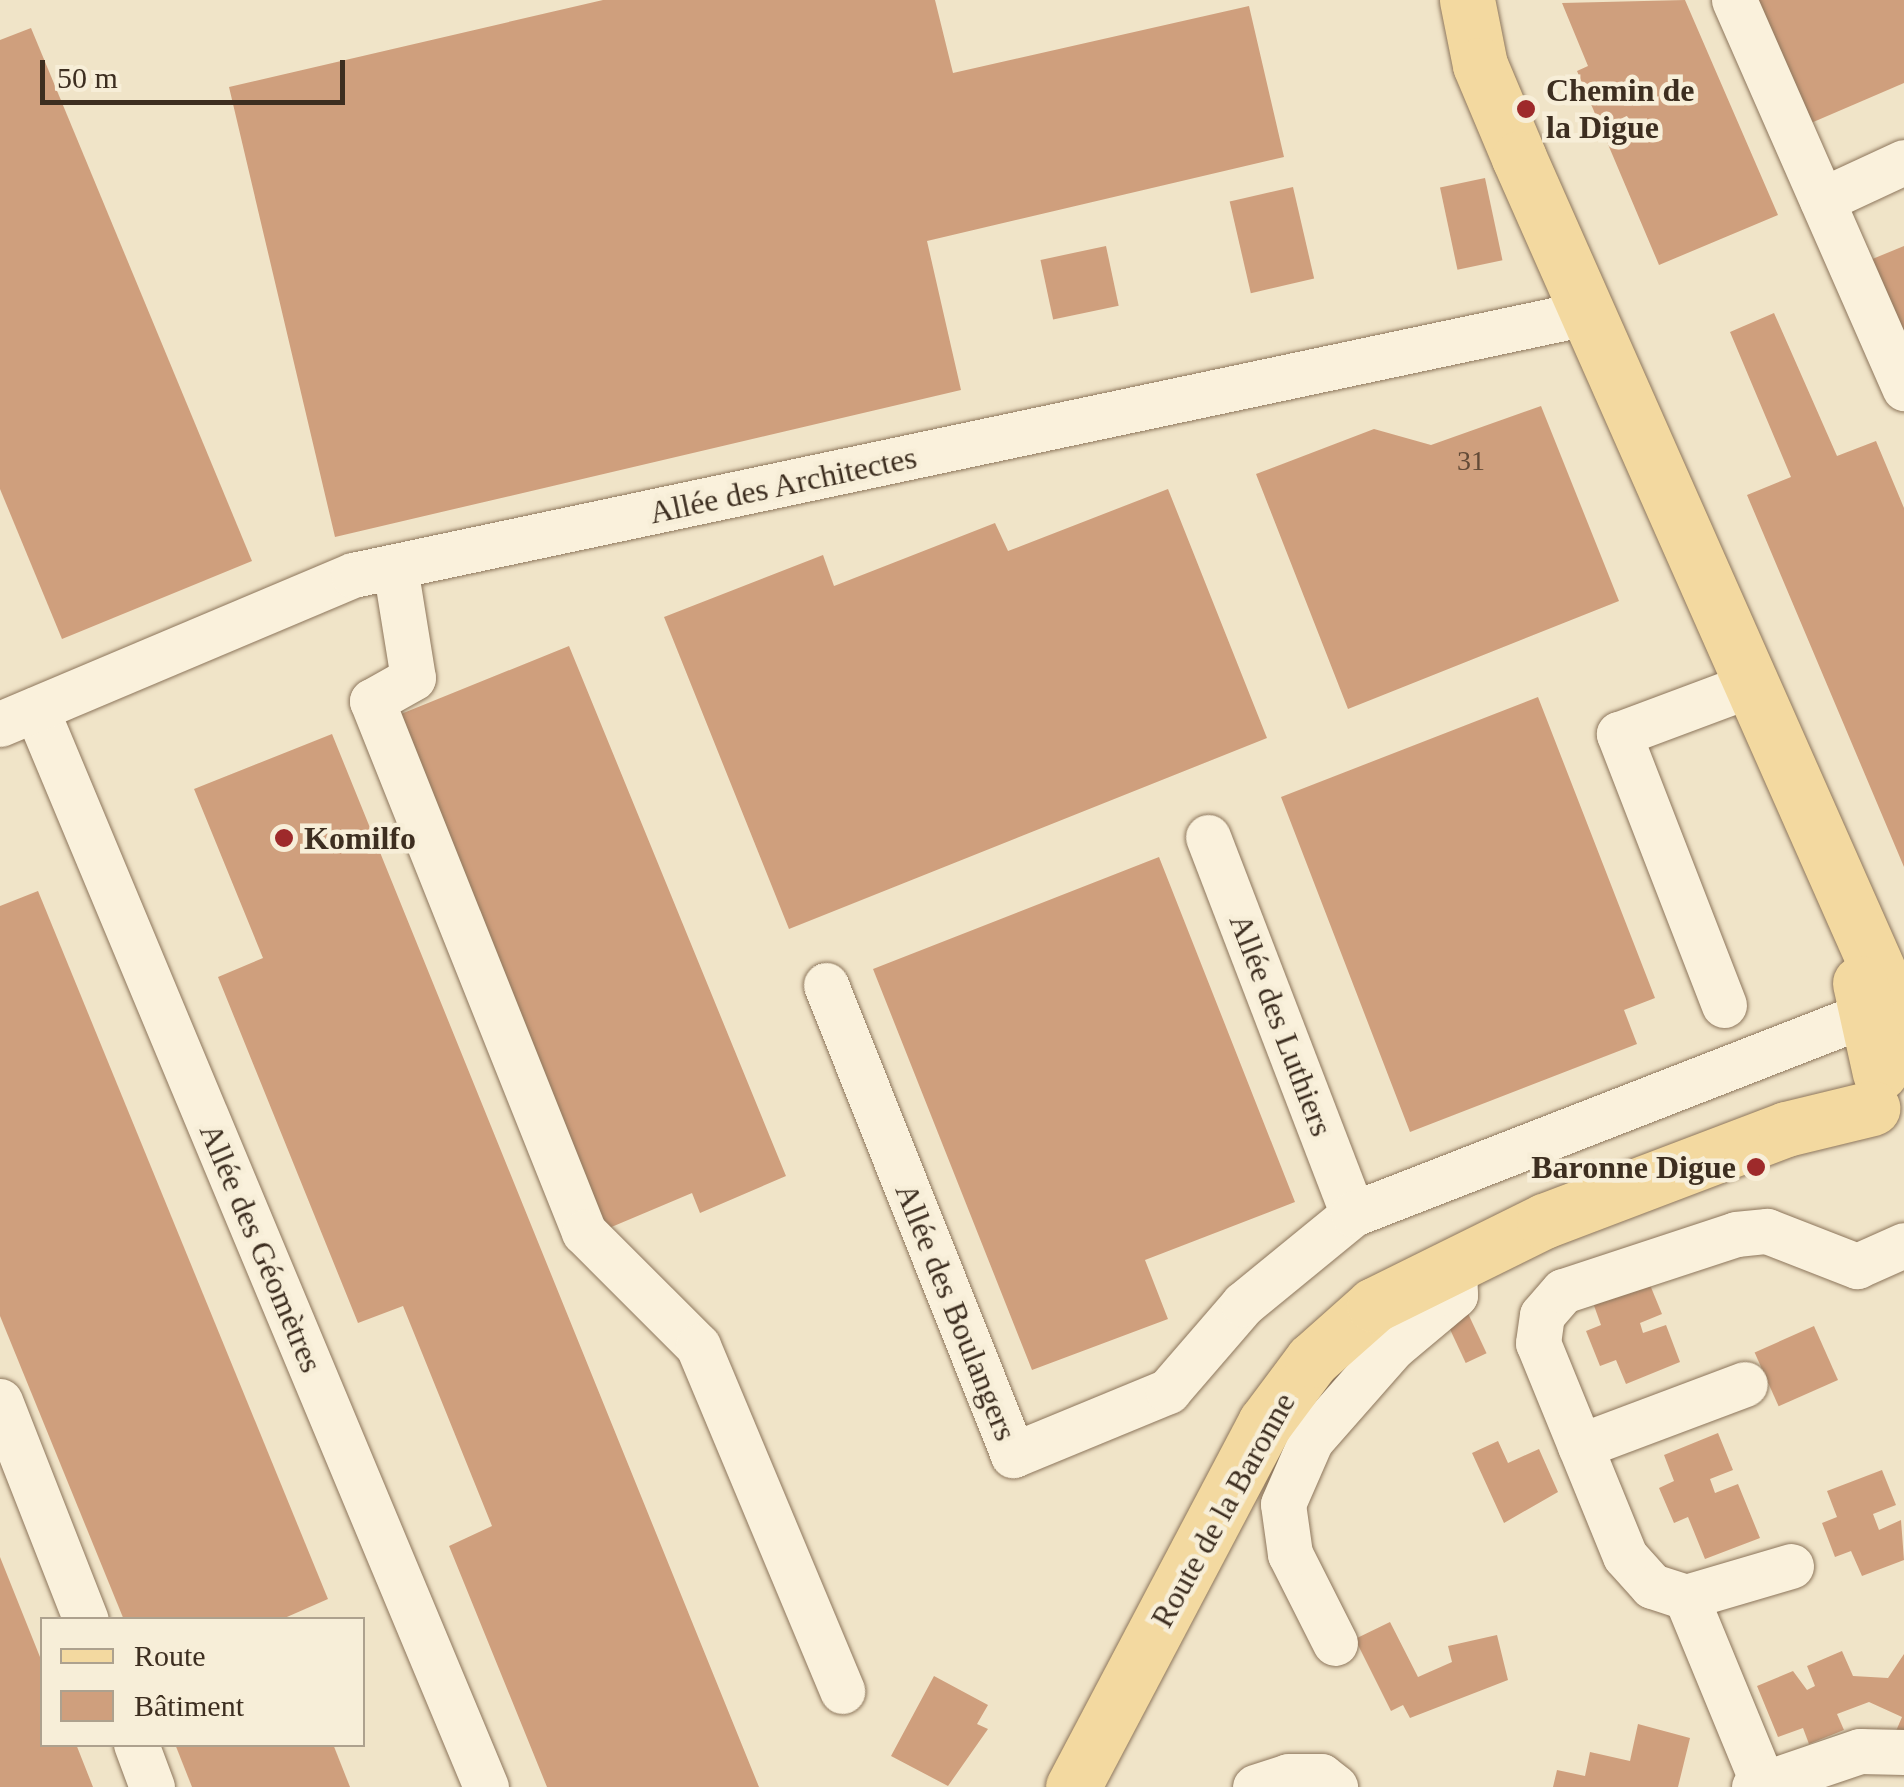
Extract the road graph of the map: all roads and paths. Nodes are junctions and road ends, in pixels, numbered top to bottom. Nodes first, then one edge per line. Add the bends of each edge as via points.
1 (1467, 0) edge
2 (1734, 0) edge
3 (1904, 162) edge
4 (1822, 200) junction
5 (1587, 314) junction
6 (1904, 388) edge
7 (395, 566) junction
8 (1750, 686) junction
9 (18, 717) edge
10 (1208, 837) dead end
11 (826, 985) dead end
12 (1724, 1004) dead end
13 (1889, 1070) edge
14 (1353, 1214) junction
15 (1904, 1246) edge
16 (1454, 1263) junction
17 (1746, 1384) dead end
18 (0, 1401) edge
19 (1580, 1446) junction
20 (1791, 1566) dead end
21 (1686, 1597) junction
22 (85, 1617) edge
23 (1334, 1644) dead end
24 (842, 1692) dead end
25 (137, 1747) edge
26 (1904, 1752) edge
27 (1758, 1785) edge
28 (152, 1787) edge
29 (486, 1787) edge
30 (1073, 1787) edge
31 (1255, 1787) edge
32 (1335, 1787) edge

1 - 5 main road via 1480,65
2 - 4 lane
3 - 4 lane
4 - 6 lane
5 - 7 lane, Allée des Architectes
5 - 8 main road
7 - 9 lane, Allée des Architectes via 353,575
7 - 24 lane via 413,678 372,701 584,1232 698,1346
8 - 12 lane via 1619,734
8 - 13 main road via 1835,884
9 - 29 lane, Allée des Géomètres
10 - 14 lane, Allée des Luthiers
11 - 14 lane, Allée des Boulangers via 1013,1455 1168,1391 1243,1304
13 - 14 lane, Allée des Boulangers
13 - 16 main road, Route de la Baronne via 1786,1129
15 - 19 lane via 1857,1266 1767,1231 1736,1234 1563,1291 1542,1315 1538,1343
16 - 23 lane via 1455,1294 1393,1347 1312,1440 1283,1504 1290,1554
16 - 30 main road, Route de la Baronne via 1374,1305 1312,1360 1265,1423
17 - 19 lane
18 - 22 lane
19 - 21 lane via 1625,1556 1652,1586
20 - 21 lane
21 - 27 lane
25 - 28 lane
26 - 27 lane via 1860,1751
31 - 32 lane via 1288,1776 1321,1776

